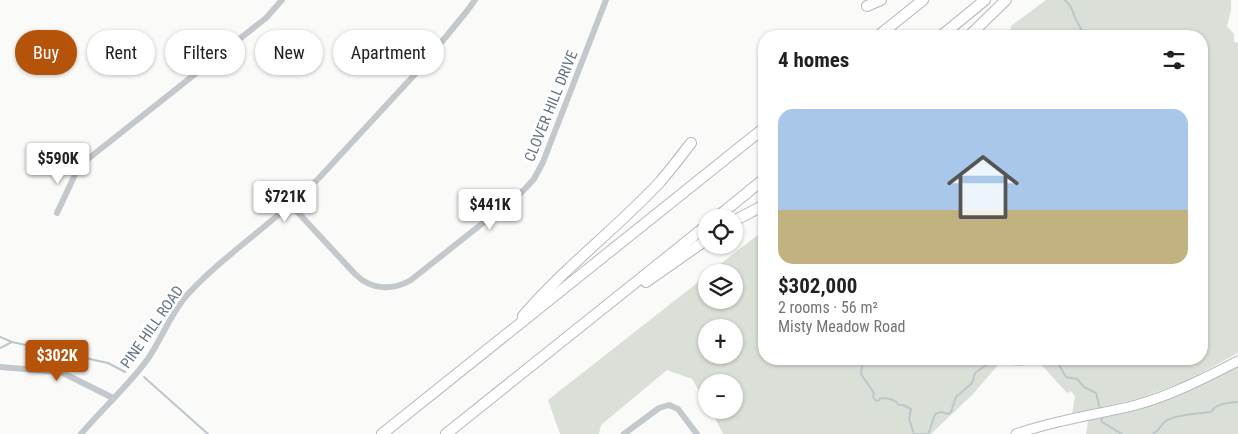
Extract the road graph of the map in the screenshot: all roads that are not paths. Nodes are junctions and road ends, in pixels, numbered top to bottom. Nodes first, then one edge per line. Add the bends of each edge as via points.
1 (282, 0) edge
2 (475, 0) edge
3 (606, 0) edge
4 (880, 0) edge
5 (923, 0) edge
6 (985, 0) edge
7 (1006, 0) edge
8 (867, 6) dead end
9 (886, 30) edge
10 (948, 30) edge
11 (975, 30) edge
12 (758, 133) edge
13 (691, 143) dead end
14 (758, 184) edge
15 (291, 204) junction
16 (758, 208) edge
17 (727, 209) edge
18 (57, 213) dead end
19 (743, 216) edge
20 (698, 232) edge
21 (698, 246) edge
22 (506, 336) junction
23 (560, 343) junction
24 (1238, 361) edge
25 (0, 367) edge
26 (113, 398) junction
27 (81, 434) edge
28 (382, 434) edge
29 (446, 434) edge
30 (624, 434) edge
31 (697, 434) edge
32 (1016, 434) edge

1 - 18 street via 266,18 79,166
2 - 15 street, PINE HILL ROAD via 408,83
3 - 15 street, CLOVER HILL DRIVE via 534,179 411,280 388,288 364,282
4 - 8 highway
5 - 9 highway
6 - 10 highway
7 - 11 highway
12 - 22 highway
13 - 22 highway via 661,180 538,298
14 - 17 highway
15 - 26 street, PINE HILL ROAD via 189,293 148,358
16 - 19 highway
20 - 23 highway
21 - 23 highway
22 - 28 highway
23 - 29 highway
24 - 32 main road via 1155,399
25 - 26 street via 61,372
26 - 27 street, PINE HILL ROAD
30 - 31 street via 659,408 669,405 678,409

